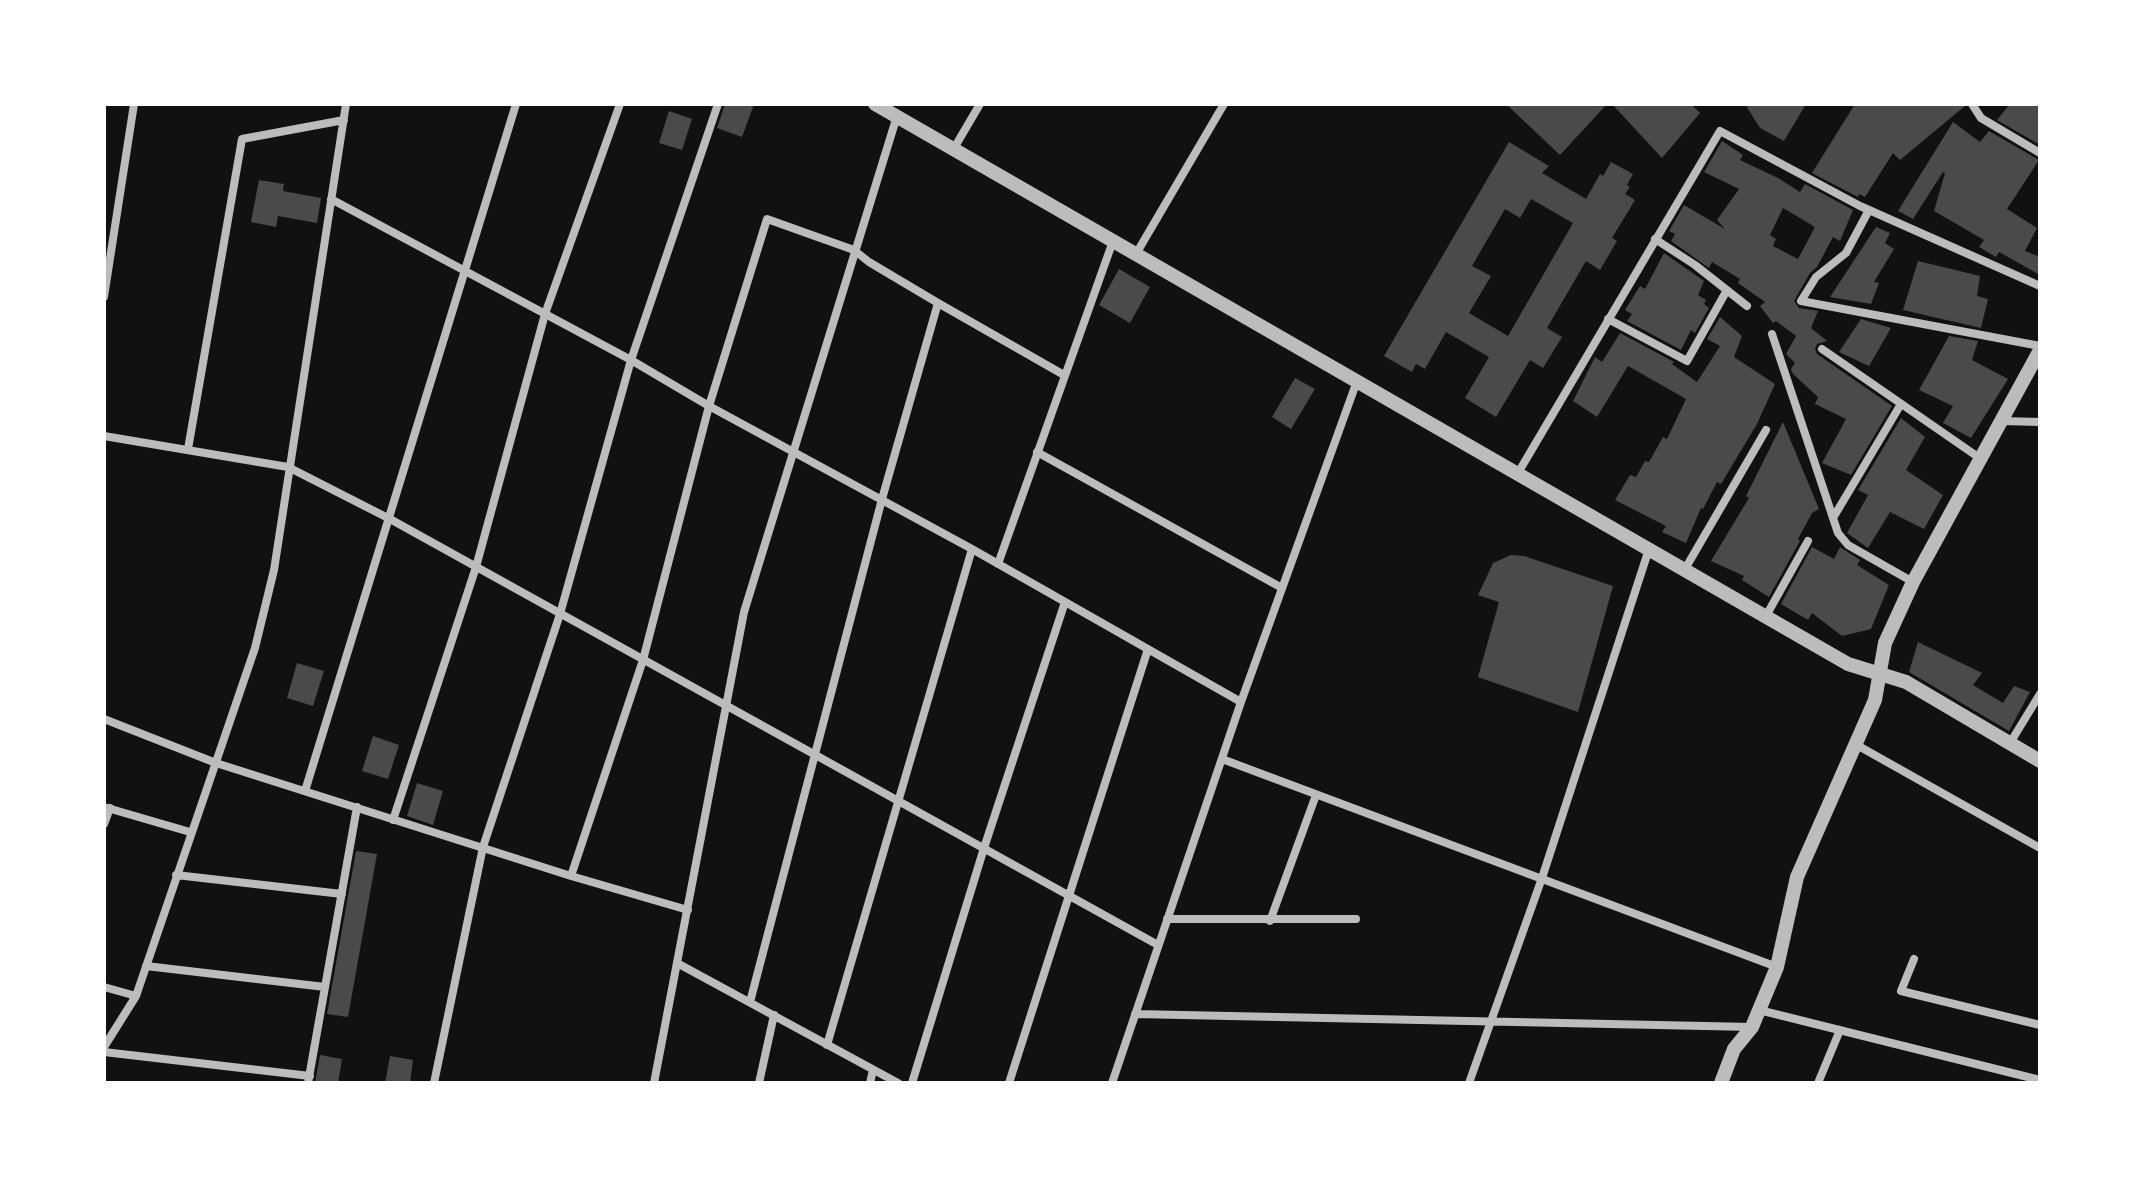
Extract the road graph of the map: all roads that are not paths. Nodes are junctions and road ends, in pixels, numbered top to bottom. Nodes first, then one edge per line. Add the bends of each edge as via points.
1 (134, 104) edge
2 (346, 104) edge
3 (516, 104) edge
4 (620, 104) edge
5 (718, 104) edge
6 (875, 104) edge
7 (980, 104) edge
8 (1224, 104) edge
9 (1972, 104) edge
10 (897, 116) junction
11 (344, 120) junction
12 (953, 150) junction
13 (2040, 153) edge
14 (331, 199) junction
15 (1869, 210) junction
16 (1655, 239) junction
17 (1113, 241) junction
18 (854, 250) junction
19 (1136, 254) junction
20 (464, 270) junction
21 (2040, 286) edge
22 (1727, 290) junction
23 (104, 297) edge
24 (938, 303) junction
25 (1747, 306) dead end
26 (545, 314) junction
27 (1608, 319) junction
28 (1772, 334) dead end
29 (2040, 348) edge
30 (1822, 349) dead end
31 (631, 360) junction
32 (1064, 375) junction
33 (1357, 381) junction
34 (1901, 404) junction
35 (709, 406) junction
36 (2001, 421) junction
37 (2040, 422) edge
38 (1766, 430) dead end
39 (104, 436) edge
40 (188, 449) junction
41 (795, 452) junction
42 (1037, 452) junction
43 (1981, 459) junction
44 (288, 467) junction
45 (1518, 473) junction
46 (882, 499) junction
47 (1833, 518) junction
48 (390, 519) junction
49 (1808, 541) dead end
50 (972, 549) junction
51 (1650, 549) junction
52 (998, 564) junction
53 (476, 567) junction
54 (1685, 569) junction
55 (1913, 582) junction
56 (1282, 588) junction
57 (1065, 602) junction
58 (560, 614) junction
59 (1766, 616) junction
60 (1148, 649) junction
61 (643, 660) junction
62 (1878, 672) junction
63 (2040, 694) edge
64 (1241, 702) junction
65 (727, 706) junction
66 (104, 719) edge
67 (2010, 743) junction
68 (1855, 744) junction
69 (816, 756) junction
70 (1222, 759) junction
71 (2040, 761) edge
72 (216, 763) junction
73 (305, 791) junction
74 (1316, 795) junction
75 (897, 800) junction
76 (357, 807) junction
77 (107, 808) edge
78 (393, 820) junction
79 (104, 824) edge
80 (190, 832) junction
81 (483, 847) junction
82 (984, 848) junction
83 (2040, 848) edge
84 (176, 875) junction
85 (571, 876) junction
86 (1542, 878) junction
87 (342, 894) junction
88 (1067, 894) junction
89 (688, 910) junction
90 (1167, 919) junction
91 (1356, 919) dead end
92 (1270, 921) junction
93 (1158, 945) junction
94 (1914, 959) dead end
95 (677, 963) junction
96 (146, 966) junction
97 (1777, 967) junction
98 (104, 987) edge
99 (325, 987) junction
100 (136, 996) junction
101 (750, 1002) junction
102 (1759, 1010) junction
103 (1135, 1014) junction
104 (774, 1015) junction
105 (1492, 1020) junction
106 (2040, 1025) edge
107 (1752, 1027) junction
108 (1840, 1030) junction
109 (827, 1045) junction
110 (104, 1050) edge
111 (873, 1070) junction
112 (309, 1080) edge
113 (2040, 1080) edge
114 (434, 1083) edge
115 (654, 1083) edge
116 (759, 1083) edge
117 (870, 1083) edge
118 (898, 1083) edge
119 (912, 1083) edge
120 (1009, 1083) edge
121 (1112, 1083) edge
122 (1469, 1083) edge
123 (1721, 1083) edge
124 (1818, 1083) edge

1 - 23 street
2 - 11 street
3 - 20 street
4 - 26 street
5 - 31 street
6 - 10 street
7 - 12 street
8 - 19 street
9 - 13 street via 1981,118
10 - 12 street
10 - 18 street
11 - 14 street
11 - 40 street via 242,139
12 - 17 street
14 - 20 street
14 - 44 street
15 - 16 street via 1720,131
15 - 21 street
15 - 29 street via 1846,253 1816,277 1801,301
16 - 22 street
16 - 27 street
17 - 19 street
17 - 32 street
18 - 24 street
18 - 35 street via 767,219
18 - 41 street
19 - 33 street
20 - 26 street
20 - 48 street
22 - 25 street
22 - 27 street via 1687,361
24 - 32 street
24 - 46 street
26 - 31 street
26 - 53 street
27 - 45 street
28 - 47 street
29 - 36 street
30 - 34 street
31 - 35 street
31 - 58 street
32 - 42 street
33 - 45 street
33 - 56 street
34 - 43 street
34 - 47 street
35 - 41 street
35 - 61 street
36 - 37 street
36 - 43 street
38 - 54 street
39 - 40 street
40 - 44 street
41 - 46 street
41 - 65 street via 744,612
42 - 52 street
42 - 56 street
43 - 55 street
44 - 48 street
44 - 72 street via 274,570 255,648
45 - 51 street
46 - 50 street
46 - 69 street
47 - 55 street via 1848,545
48 - 53 street
48 - 73 street
49 - 59 street
50 - 52 street
50 - 75 street
51 - 54 street
51 - 86 street
52 - 57 street
53 - 58 street
53 - 78 street
54 - 59 street
55 - 62 street
56 - 64 street
57 - 60 street
57 - 82 street
58 - 61 street
58 - 81 street
59 - 62 street via 1848,664
60 - 64 street
60 - 88 street
61 - 65 street
61 - 85 street
62 - 67 street via 1906,682
62 - 68 street via 1875,700
63 - 67 street
64 - 70 street
65 - 69 street
65 - 89 street
66 - 72 street
67 - 71 street
68 - 83 street
68 - 97 street via 1797,877
69 - 75 street
69 - 101 street
70 - 74 street
70 - 90 street
72 - 73 street
72 - 80 street
73 - 76 street
74 - 86 street
74 - 92 street
75 - 82 street
75 - 109 street
76 - 78 street
76 - 87 street
77 - 79 street
77 - 80 street
78 - 81 street
80 - 84 street
81 - 85 street
81 - 114 street
82 - 88 street
82 - 119 street
84 - 87 street
84 - 96 street
85 - 89 street
86 - 97 street
86 - 105 street
87 - 99 street
88 - 93 street
88 - 120 street
89 - 95 street
90 - 92 street
90 - 93 street
91 - 92 street
93 - 103 street
94 - 106 street via 1901,991
95 - 101 street
95 - 115 street
96 - 99 street
96 - 100 street
97 - 102 street
98 - 100 street
99 - 112 street
100 - 110 street
101 - 104 street
102 - 107 street
102 - 108 street
103 - 105 street
103 - 121 street
104 - 109 street
104 - 116 street
105 - 107 street
105 - 122 street
107 - 123 street via 1734,1049
108 - 113 street
108 - 124 street
109 - 111 street
110 - 112 street
111 - 117 street
111 - 118 street

